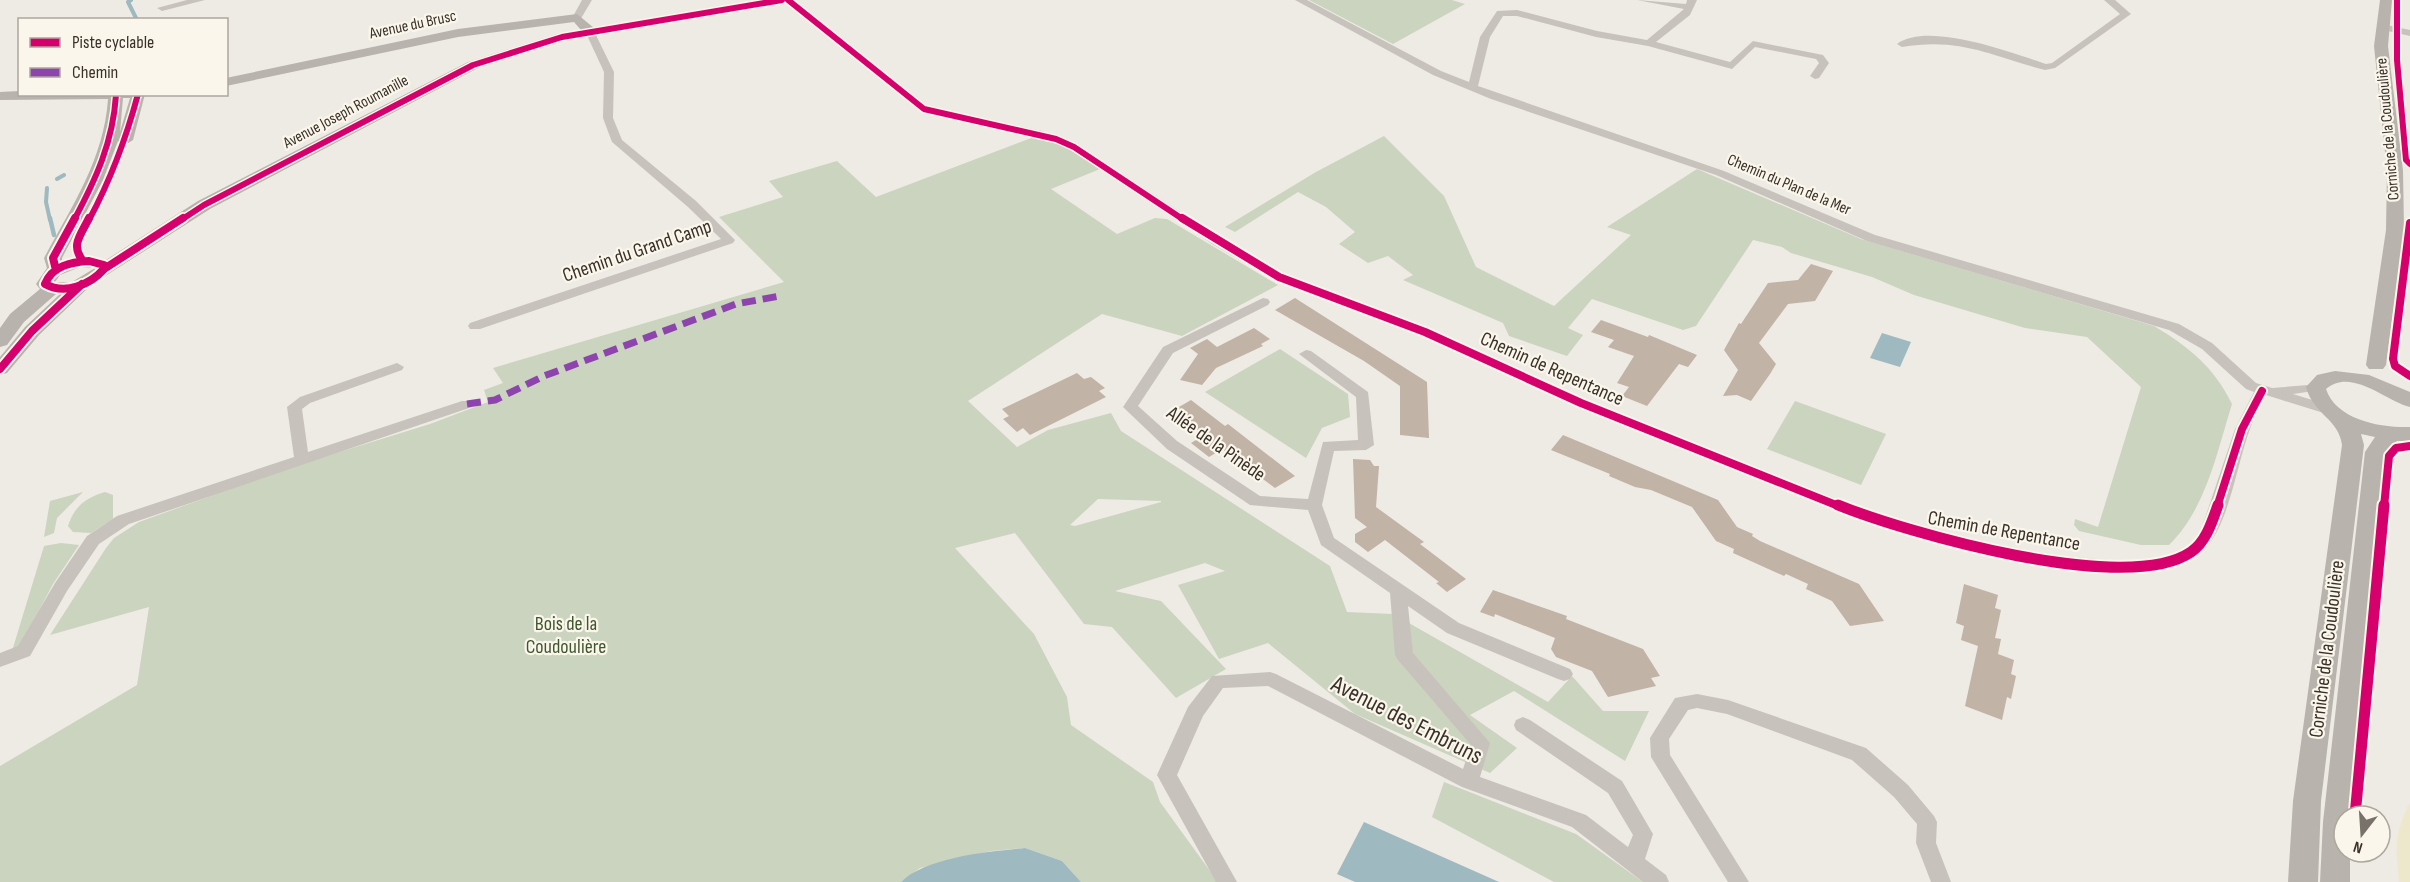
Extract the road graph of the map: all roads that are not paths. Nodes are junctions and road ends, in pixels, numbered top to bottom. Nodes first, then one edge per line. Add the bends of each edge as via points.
1 (200, 0) edge
2 (587, 0) edge
3 (782, 0) edge
4 (788, 0) edge
5 (1300, 0) edge
6 (1642, 0) edge
7 (2109, 0) edge
8 (2386, 0) edge
9 (1690, 3) edge
10 (162, 8) dead end
11 (577, 18) junction
12 (2382, 27) junction
13 (590, 31) junction
14 (2410, 33) edge
15 (1649, 43) junction
16 (1902, 44) dead end
17 (1815, 76) dead end
18 (228, 82) edge
19 (1473, 87) junction
20 (0, 96) edge
21 (18, 96) edge
22 (122, 96) edge
23 (137, 96) edge
24 (2392, 151) junction
25 (2410, 155) edge
26 (94, 264) junction
27 (54, 279) junction
28 (82, 284) junction
29 (1263, 302) dead end
30 (475, 327) dead end
31 (0, 341) edge
32 (1306, 354) dead end
33 (2376, 365) junction
34 (397, 367) dead end
35 (0, 369) edge
36 (2351, 378) junction
37 (2316, 387) junction
38 (2262, 391) junction
39 (2402, 396) edge
40 (467, 404) dead end
41 (2336, 414) junction
42 (2401, 434) edge
43 (302, 460) junction
44 (1314, 505) junction
45 (1398, 590) junction
46 (0, 660) edge
47 (1564, 674) dead end
48 (1523, 724) dead end
49 (1468, 781) junction
50 (1633, 863) junction
51 (1227, 882) edge
52 (1659, 882) edge
53 (1739, 882) edge
54 (1941, 882) edge
55 (2303, 882) edge
56 (2336, 882) edge

1 - 10 street
2 - 11 street
3 - 13 street
4 - 38 street, Chemin de Repentance via 924,109 1054,136 1216,241 1280,277 1340,297 1636,426 1911,532 2015,555 2120,567 2158,565 2195,551 2212,524 2248,410
5 - 19 street, Chemin du Plan de la Mer via 1437,73
6 - 9 street
7 - 16 street via 2126,14 2045,67 1959,40 1923,39
8 - 12 street, Corniche de la Coudoulière
9 - 15 street via 1686,13
11 - 13 street
11 - 18 street, Avenue du Brusc via 458,33
12 - 14 street
12 - 24 street, Corniche de la Coudoulière
13 - 26 street, Avenue Joseph Roumanille via 514,50 454,73 215,199 130,252
13 - 30 street, Chemin du Grand Camp via 607,62 608,129 729,240
15 - 17 street via 1732,66 1753,44 1763,44 1819,57 1824,63
15 - 19 street via 1596,34 1518,13 1500,13 1482,49
19 - 38 street, Chemin du Plan de la Mer via 1720,172 1871,238 2174,327 2218,354 2243,382
20 - 21 street
22 - 27 street via 111,144 90,193 53,258
23 - 26 street via 109,182 75,245 76,252
24 - 25 street
24 - 33 street, Corniche de la Coudoulière via 2394,248
26 - 27 street
26 - 28 street via 97,277
27 - 28 street
27 - 31 street
28 - 35 street via 32,331
29 - 44 street, Allée de la Pinède via 1168,350 1130,407 1172,445 1256,501
32 - 44 street via 1363,395 1366,445 1328,446
33 - 36 street
33 - 39 street
34 - 43 street via 304,400 294,408
36 - 37 street via 2327,378
36 - 39 street
37 - 38 street
37 - 41 street, Corniche de la Coudoulière via 2316,394
38 - 41 street, Chemin du Plan de la Mer
40 - 43 street
41 - 42 street via 2367,429
41 - 55 street, Corniche de la Coudoulière via 2353,445 2307,801
42 - 56 street, Corniche de la Coudoulière via 2384,439 2376,452 2337,822
43 - 46 street via 138,513 114,525 93,540 24,651
44 - 45 street via 1327,541
45 - 47 street via 1453,627
45 - 49 street via 1404,655 1481,743
48 - 50 street via 1615,787 1643,834
49 - 50 street, Avenue des Embruns via 1579,821
49 - 51 street, Avenue des Embruns via 1270,679 1218,681 1195,712 1167,775
50 - 52 street, Avenue des Embruns
53 - 54 street via 1661,757 1659,738 1677,708 1687,702 1728,707 1858,753 1901,791 1927,822 1928,853

